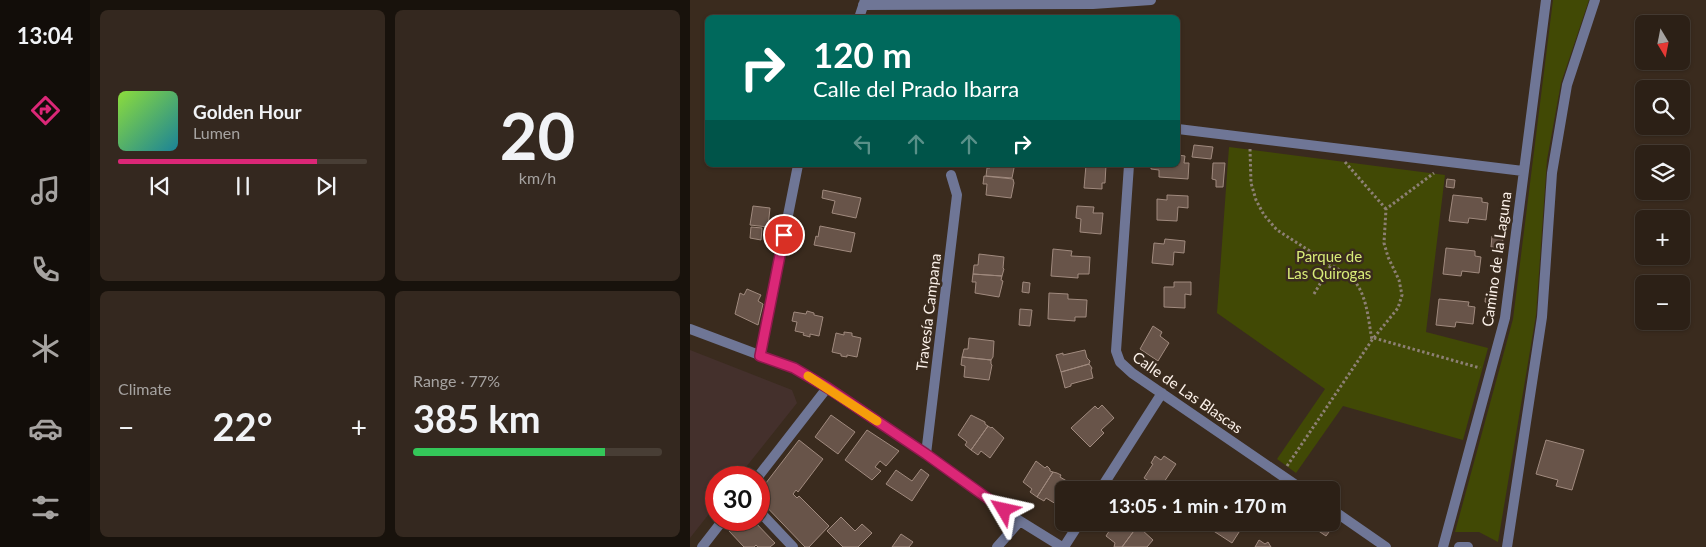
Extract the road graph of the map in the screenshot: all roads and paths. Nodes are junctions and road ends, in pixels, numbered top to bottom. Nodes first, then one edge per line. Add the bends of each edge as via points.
1 (1151, 0) edge
2 (1546, 0) edge
3 (1596, 1) edge
4 (864, 2) edge
5 (860, 15) edge
6 (1180, 129) edge
7 (1250, 138) junction
8 (1334, 148) junction
9 (1448, 162) junction
10 (798, 167) edge
11 (1129, 167) edge
12 (1523, 171) junction
13 (951, 175) dead end
14 (1386, 208) junction
15 (1331, 265) junction
16 (1314, 294) dead end
17 (690, 329) edge
18 (1373, 339) junction
19 (760, 356) junction
20 (1491, 371) junction
21 (828, 388) junction
22 (1162, 394) junction
23 (926, 454) junction
24 (766, 466) edge
25 (1281, 475) junction
26 (1106, 481) edge
27 (1290, 481) edge
28 (1340, 515) edge
29 (1020, 522) junction
30 (770, 523) edge
31 (714, 531) edge
32 (1074, 531) edge
33 (702, 547) edge
34 (793, 547) edge
35 (997, 547) edge
36 (1063, 547) edge
37 (1386, 547) edge
38 (1443, 547) edge
39 (1459, 547) edge
40 (1468, 547) edge
41 (1507, 547) edge

1 - 4 street via 1093,4
2 - 12 street, Camino de la Laguna
3 - 41 street via 1567,85 1552,173 1542,317
4 - 5 street
6 - 7 street
7 - 8 street
7 - 15 path via 1251,183 1264,216 1277,230
8 - 9 street
8 - 14 path
9 - 12 street
9 - 14 path
10 - 19 street
11 - 22 street, Calle de Las Blascas via 1116,351 1120,362
12 - 20 street, Camino de la Laguna via 1505,318
13 - 23 street, Travesía Campana via 957,195
14 - 18 path via 1384,243 1402,295 1398,308
15 - 16 path
15 - 18 path via 1359,286
17 - 19 street
18 - 20 path
18 - 25 path
19 - 21 street via 794,368
20 - 38 street, Camino de la Laguna
21 - 23 street
21 - 24 street
22 - 25 street, Calle de Las Blascas
22 - 26 street
23 - 29 street
25 - 27 street, Calle de Las Blascas
28 - 37 street
29 - 35 street
29 - 36 street
30 - 34 street
31 - 33 street
32 - 36 street
39 - 40 street

